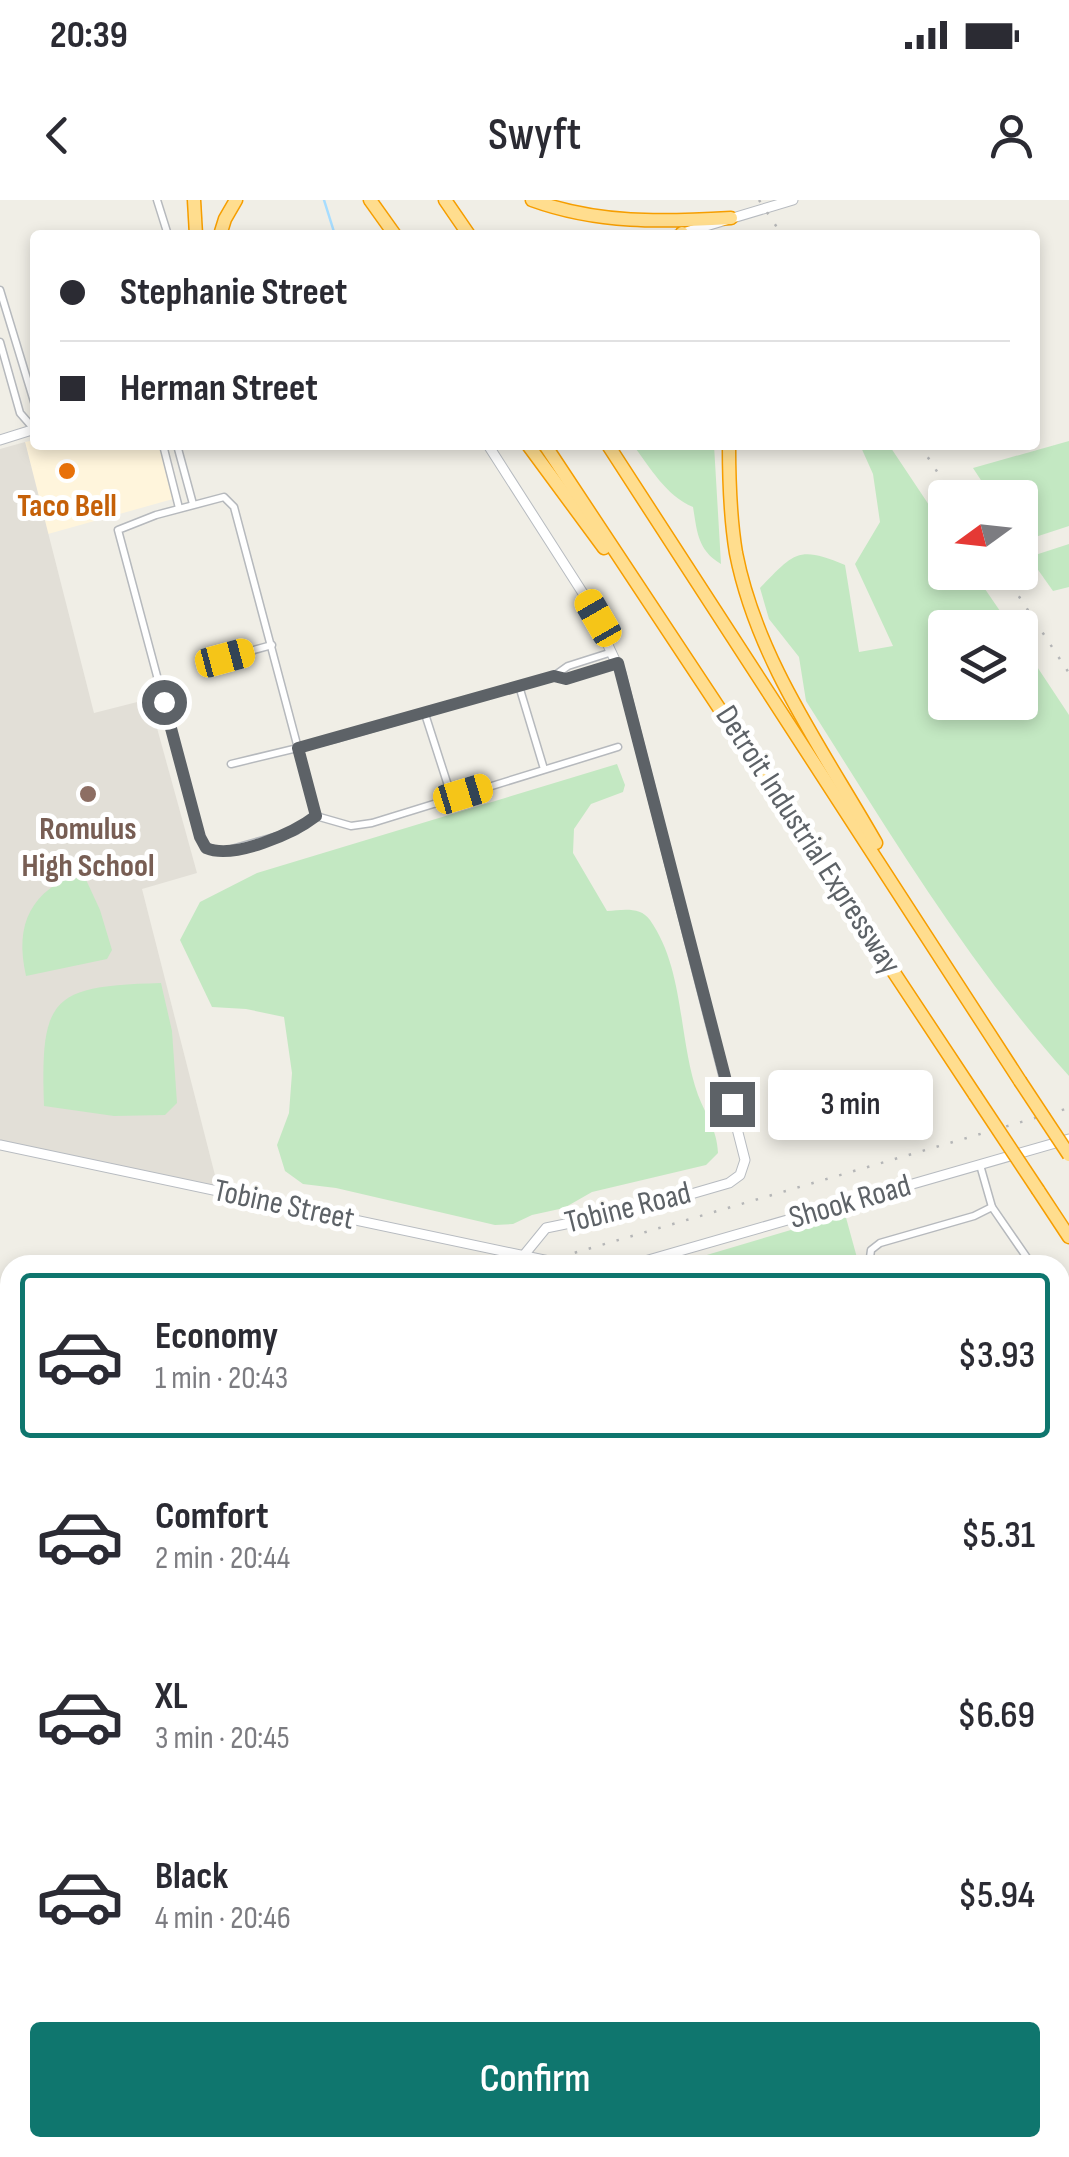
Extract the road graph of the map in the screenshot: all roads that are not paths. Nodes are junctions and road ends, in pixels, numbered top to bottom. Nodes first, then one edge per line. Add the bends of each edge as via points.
1 (158, 200) edge
2 (194, 200) edge
3 (236, 200) edge
4 (370, 200) edge
5 (381, 200) edge
6 (446, 200) edge
7 (532, 200) edge
8 (793, 200) edge
9 (731, 218) junction
10 (167, 230) edge
11 (196, 230) edge
12 (221, 230) edge
13 (391, 230) edge
14 (401, 230) edge
15 (466, 230) edge
16 (693, 230) edge
17 (0, 290) edge
18 (0, 342) edge
19 (30, 389) edge
20 (30, 424) edge
21 (30, 430) edge
22 (0, 440) edge
23 (165, 450) edge
24 (178, 450) edge
25 (491, 450) edge
26 (532, 450) edge
27 (547, 450) edge
28 (611, 450) edge
29 (728, 450) edge
30 (186, 506) junction
31 (665, 624) junction
32 (272, 646) junction
33 (613, 652) junction
34 (225, 658) dead end
35 (618, 663) junction
36 (554, 676) junction
37 (520, 686) junction
38 (425, 714) junction
39 (618, 747) dead end
40 (298, 748) junction
41 (230, 764) dead end
42 (544, 769) junction
43 (452, 798) junction
44 (316, 816) junction
45 (1020, 1082) junction
46 (1069, 1139) edge
47 (0, 1145) edge
48 (1069, 1155) edge
49 (980, 1164) junction
50 (992, 1207) junction
51 (1069, 1237) edge
52 (524, 1255) joint
53 (666, 1255) edge
54 (870, 1255) edge
55 (1025, 1255) edge

1 - 10 street
2 - 11 highway
3 - 12 highway
4 - 13 highway
5 - 14 highway
6 - 15 highway
7 - 9 highway via 629,221
8 - 9 street
9 - 16 street
17 - 19 street
18 - 20 street via 20,413
21 - 22 street
23 - 30 street
24 - 30 street
25 - 33 street
26 - 31 highway
27 - 31 highway, Detroit Industrial Expressway
28 - 45 highway, Detroit Industrial Expressway
29 - 45 highway via 736,552 764,644 896,877 1023,1072
30 - 32 street via 224,496 234,507
30 - 44 street via 118,530 206,848 221,852 261,842
31 - 51 highway, Detroit Industrial Expressway, bridge
32 - 34 street
32 - 40 street
33 - 35 street
33 - 36 street
35 - 36 street via 566,679
35 - 52 street, Tobine Road via 745,1160 729,1183 546,1228
36 - 37 street
37 - 38 street
37 - 42 street
38 - 40 street
38 - 43 street
39 - 42 street
40 - 41 street
40 - 44 street
42 - 43 street
43 - 44 street via 360,826
45 - 48 highway, Detroit Industrial Expressway, bridge
46 - 49 street, Shook Road
47 - 52 street, Tobine Street
49 - 50 street
49 - 53 street, Shook Road
50 - 54 street via 880,1243
50 - 55 street

